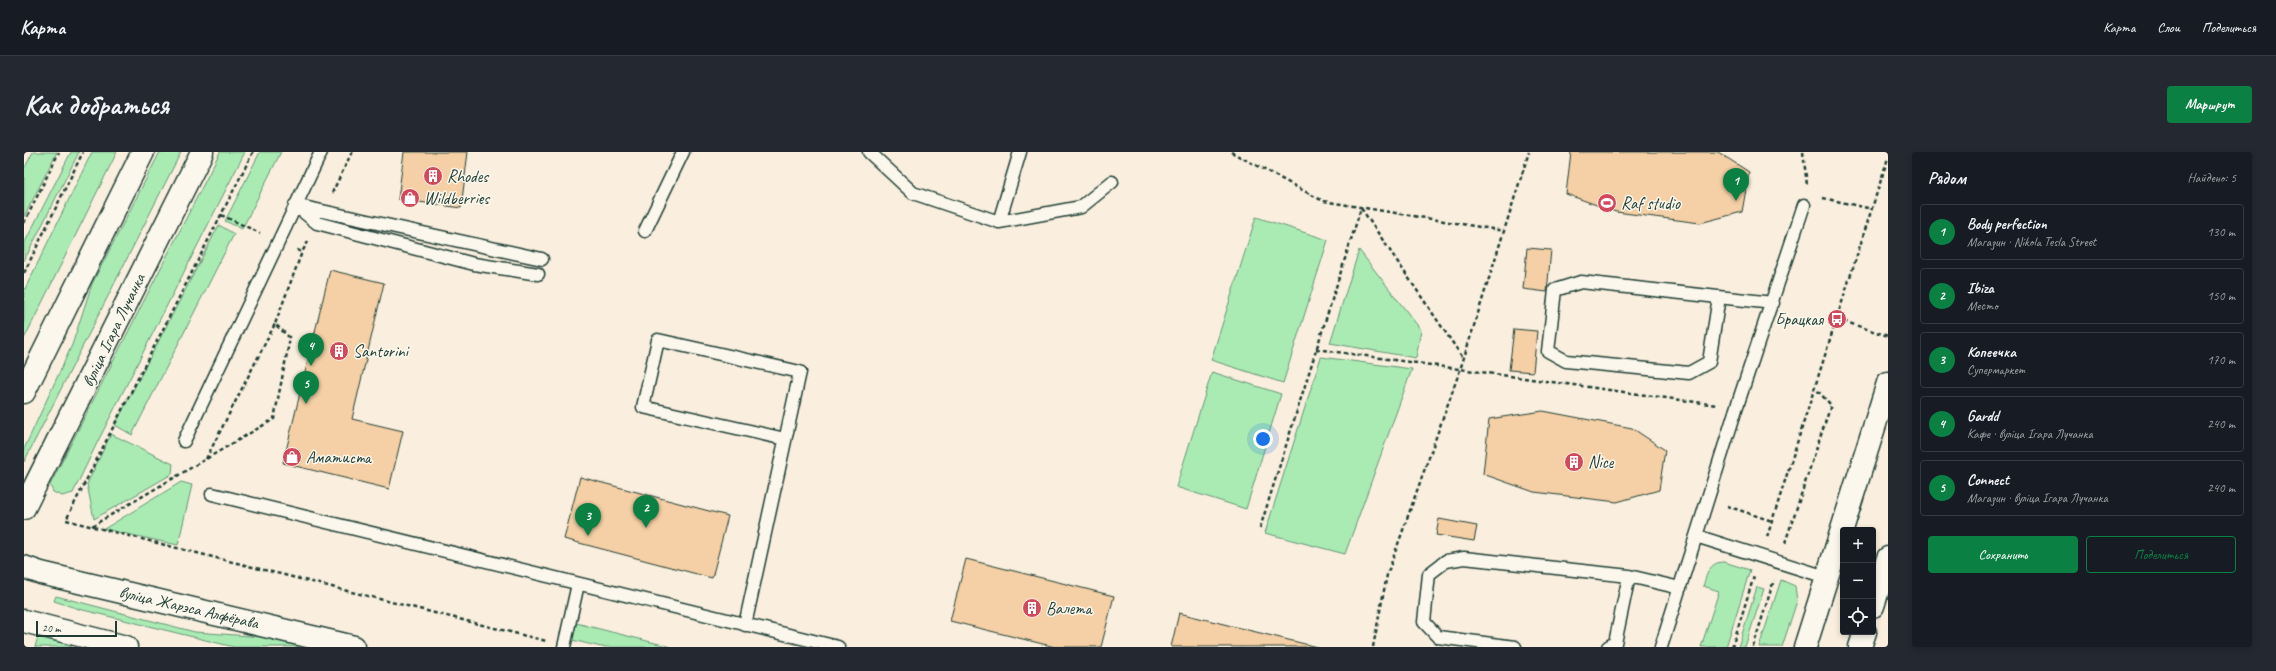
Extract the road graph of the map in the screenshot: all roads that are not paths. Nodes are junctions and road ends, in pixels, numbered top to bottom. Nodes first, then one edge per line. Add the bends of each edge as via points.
1 (143, 152) edge
2 (202, 152) edge
3 (321, 152) edge
4 (684, 152) edge
5 (869, 152) edge
6 (1020, 152) edge
7 (1112, 182) dead end
8 (295, 205) junction
9 (1804, 205) road end
10 (999, 222) junction
11 (645, 231) dead end
12 (542, 259) dead end
13 (538, 274) dead end
14 (1719, 297) junction
15 (1773, 303) junction
16 (1888, 383) edge
17 (24, 392) edge
18 (785, 439) junction
19 (184, 441) dead end
20 (212, 494) dead end
21 (24, 508) edge
22 (1696, 536) junction
23 (1888, 558) edge
24 (24, 567) edge
25 (1629, 576) junction
26 (1826, 577) junction
27 (578, 584) junction
28 (1680, 588) junction
29 (1875, 599) edge
30 (24, 621) edge
31 (745, 625) junction
32 (1864, 635) edge
33 (564, 646) edge
34 (126, 647) edge
35 (354, 647) edge
36 (838, 647) edge
37 (1515, 647) edge
38 (1608, 647) edge
39 (1661, 647) edge
40 (1805, 647) edge
41 (1860, 647) edge

1 - 17 main road
2 - 21 main road, вуліца Ігара Лучанка
3 - 8 lane
4 - 11 lane
5 - 10 lane via 913,194
6 - 10 lane
7 - 10 lane via 1081,207
8 - 12 lane
8 - 13 lane via 317,223 474,264
8 - 19 lane
9 - 15 lane
14 - 14 lane via 1581,282 1555,290 1548,351 1566,361 1689,373 1709,362
14 - 15 lane
15 - 22 lane
16 - 26 main road
18 - 18 lane via 800,372 658,340 643,408
18 - 31 lane
20 - 27 lane
22 - 26 lane
22 - 28 lane
23 - 29 main road
24 - 35 main road, вуліца Жарэса Алфёрава
25 - 28 lane
25 - 37 lane via 1464,558 1446,561 1429,574 1424,622 1438,637
25 - 38 lane via 1616,643
26 - 40 main road
27 - 31 lane
27 - 33 lane
28 - 39 lane
30 - 34 main road
31 - 36 lane
32 - 41 main road

